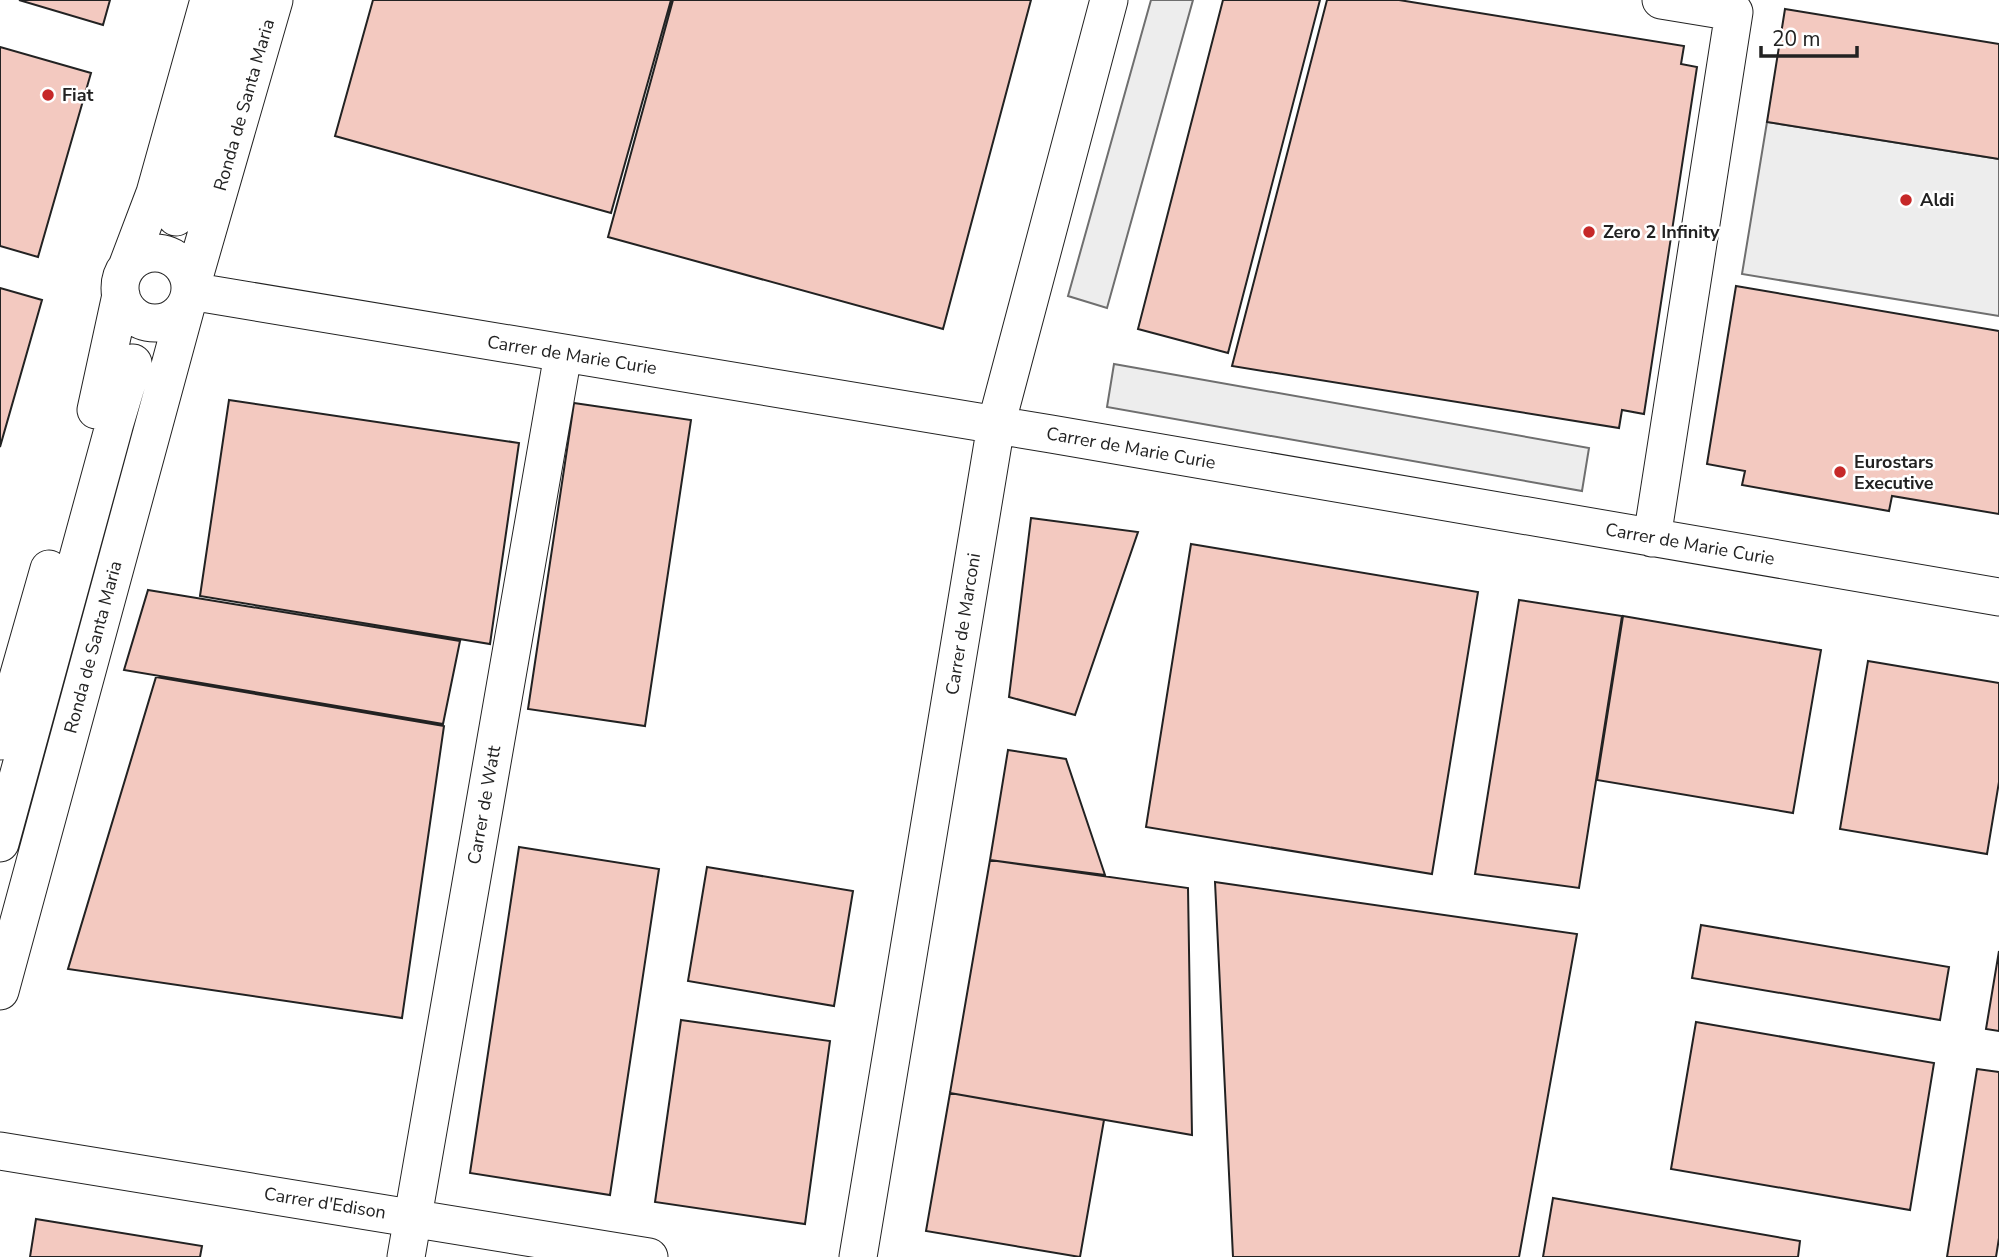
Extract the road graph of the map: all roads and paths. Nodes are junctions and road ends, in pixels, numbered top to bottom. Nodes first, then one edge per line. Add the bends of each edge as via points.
1 (209, 0) edge
2 (238, 0) edge
3 (274, 0) edge
4 (1109, 0) edge
5 (1661, 0) edge
6 (176, 217) dead end
7 (124, 281) junction
8 (189, 297) junction
9 (563, 354) junction
10 (133, 363) dead end
11 (996, 425) junction
12 (1652, 538) junction
13 (1999, 597) edge
14 (0, 741) edge
15 (0, 843) edge
16 (0, 991) edge
17 (0, 1152) edge
18 (412, 1217) junction
19 (406, 1257) edge
20 (649, 1257) edge
21 (858, 1257) edge

1 - 7 street via 155,194
2 - 6 street
3 - 8 street, Ronda de Santa Maria
4 - 11 street, Carrer de Marconi
5 - 12 street via 1734,12
7 - 8 street via 125,305 132,314 152,323 173,318
7 - 8 street via 145,254 168,255 185,269
7 - 14 street via 96,410
8 - 9 street, Carrer de Marie Curie
8 - 16 street, Ronda de Santa Maria
9 - 11 street, Carrer de Marie Curie
9 - 18 street, Carrer de Watt
10 - 15 street
11 - 12 street, Carrer de Marie Curie
11 - 21 street, Carrer de Marconi
12 - 13 street, Carrer de Marie Curie
17 - 18 street, Carrer d'Edison
18 - 19 street, Carrer de Watt
18 - 20 street, Carrer d'Edison

